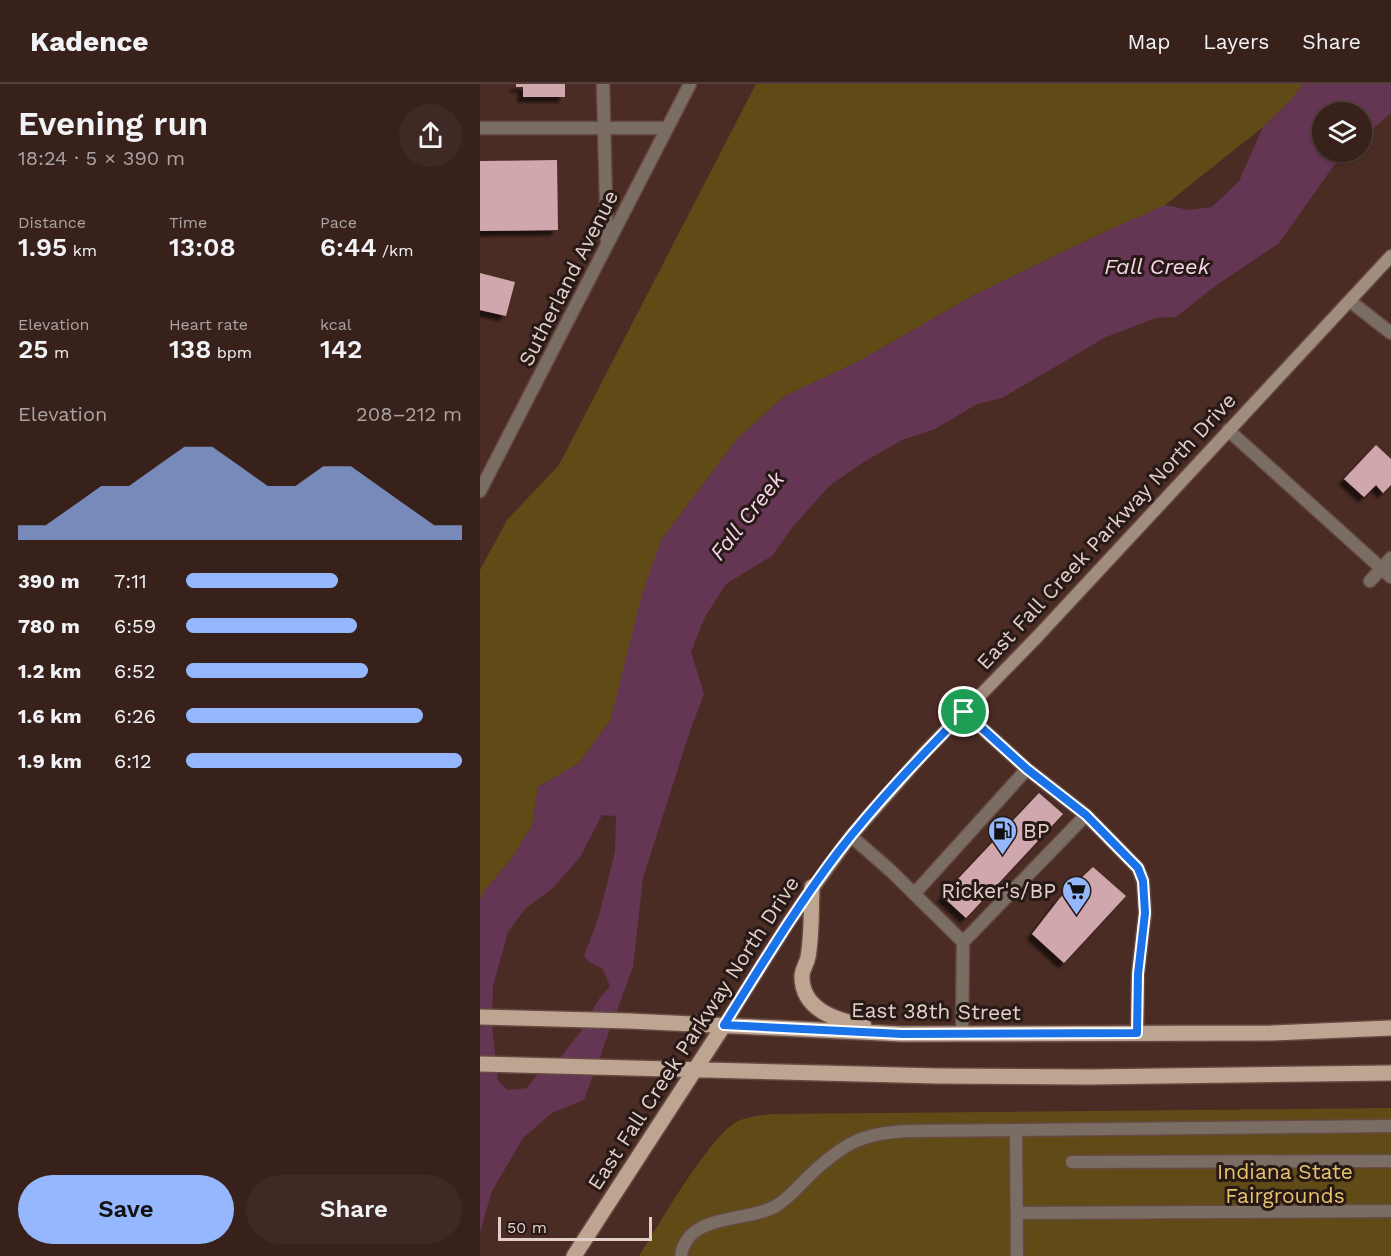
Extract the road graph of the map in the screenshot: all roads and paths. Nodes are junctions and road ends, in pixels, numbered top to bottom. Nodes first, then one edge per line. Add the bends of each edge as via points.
1 (603, 84) edge
2 (690, 84) edge
3 (604, 127) junction
4 (480, 128) edge
5 (667, 128) junction
6 (607, 245) junction
7 (1391, 256) edge
8 (1350, 301) junction
9 (1391, 333) edge
10 (1228, 430) junction
11 (480, 490) edge
12 (1391, 558) edge
13 (1381, 568) junction
14 (1391, 578) edge
15 (1371, 581) dead end
16 (964, 712) junction
17 (1027, 769) junction
18 (1086, 815) junction
19 (851, 836) junction
20 (812, 887) junction
21 (914, 894) junction
22 (963, 942) junction
23 (480, 1017) edge
24 (724, 1025) junction
25 (1391, 1028) edge
26 (962, 1033) junction
27 (1137, 1033) junction
28 (902, 1034) junction
29 (480, 1064) edge
30 (697, 1069) junction
31 (1391, 1073) edge
32 (1391, 1126) edge
33 (1016, 1131) junction
34 (1391, 1161) edge
35 (1072, 1162) dead end
36 (1391, 1211) edge
37 (1017, 1213) junction
38 (574, 1256) edge
39 (681, 1256) edge
40 (1017, 1256) edge

1 - 3 street
2 - 5 street, Sutherland Avenue
3 - 4 street
3 - 5 street
3 - 6 street
5 - 6 street, Sutherland Avenue
6 - 11 street, Sutherland Avenue
7 - 8 main road, East Fall Creek Parkway North Drive
8 - 9 street
8 - 10 main road, East Fall Creek Parkway North Drive
10 - 13 street
10 - 16 main road, East Fall Creek Parkway North Drive
12 - 13 street
13 - 14 street
13 - 15 street
16 - 17 street
16 - 19 main road, East Fall Creek Parkway North Drive
17 - 18 street
17 - 21 street
18 - 22 street
18 - 27 street via 1138,868 1143,881 1145,913
19 - 20 main road, East Fall Creek Parkway North Drive
19 - 21 street
20 - 24 main road, East Fall Creek Parkway North Drive
20 - 28 main road via 808,957 802,976 814,1006 828,1016
21 - 22 street
22 - 26 street
23 - 24 main road, East 38th Street
24 - 28 main road, East 38th Street
24 - 30 main road, East Fall Creek Parkway North Drive
25 - 27 main road, East 38th Street
26 - 27 main road, East 38th Street
26 - 28 main road, East 38th Street
29 - 30 main road
30 - 31 main road via 1090,1077
30 - 38 main road, East Fall Creek Parkway North Drive
32 - 33 street
33 - 37 street
33 - 39 street via 897,1132 861,1138 831,1155 777,1205 693,1232
34 - 35 street
36 - 37 street
37 - 40 street

